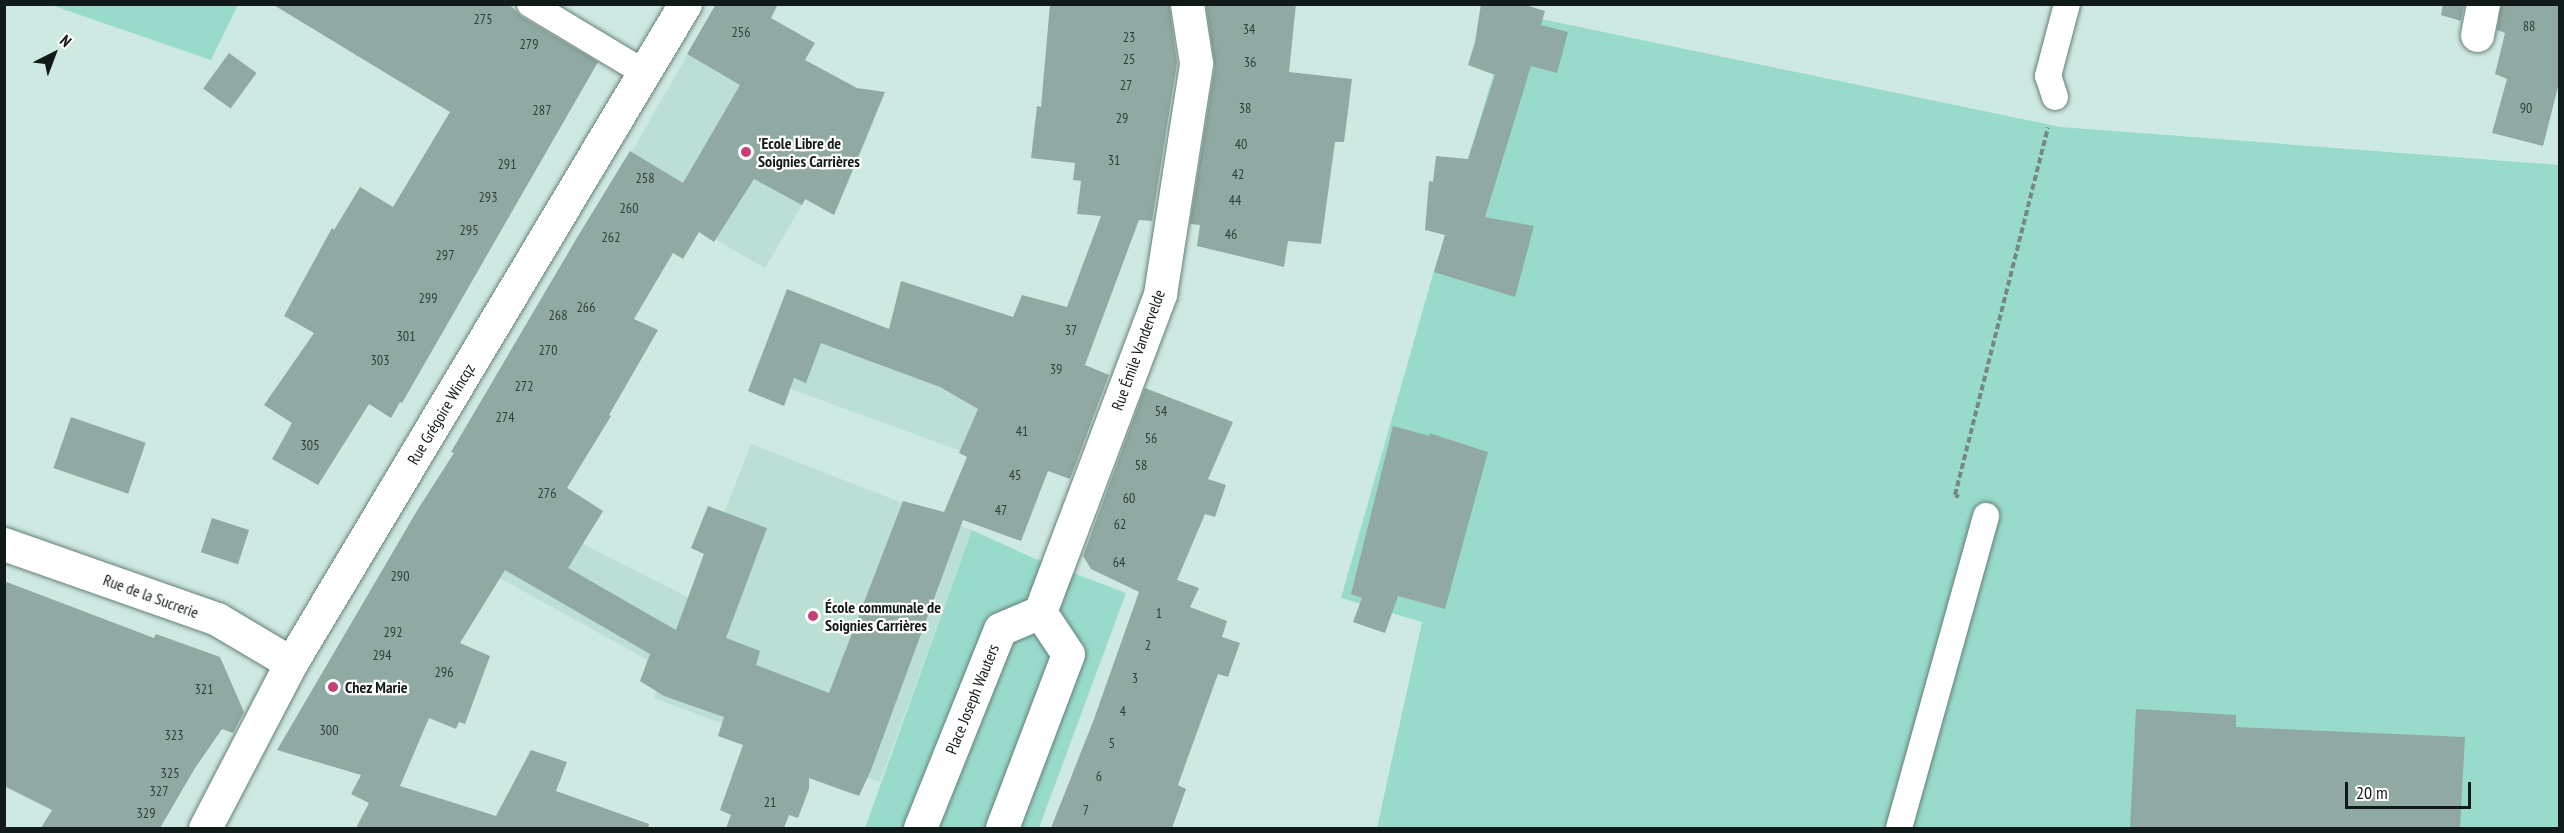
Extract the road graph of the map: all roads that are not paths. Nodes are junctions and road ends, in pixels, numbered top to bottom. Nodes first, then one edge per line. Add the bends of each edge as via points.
1 (530, 4) edge
2 (685, 4) edge
3 (1187, 4) edge
4 (2067, 4) edge
5 (645, 73) junction
6 (2055, 97) road end
7 (1986, 516) road end
8 (4, 544) edge
9 (1040, 612) junction
10 (291, 663) junction
11 (205, 828) edge
12 (920, 828) edge
13 (1002, 828) edge
14 (1899, 828) edge

1 - 5 lane
2 - 5 street, Rue Grégoire Wincqz
3 - 9 street, Rue Émile Vandervelde via 1196,63 1160,294
4 - 6 lane via 2048,76
5 - 10 street, Rue Grégoire Wincqz
7 - 14 lane
8 - 10 street, Rue de la Sucrerie via 217,620
9 - 12 street, Place Joseph Wauters via 1000,629
9 - 13 street via 1068,654
10 - 11 street, Rue Grégoire Wincqz

